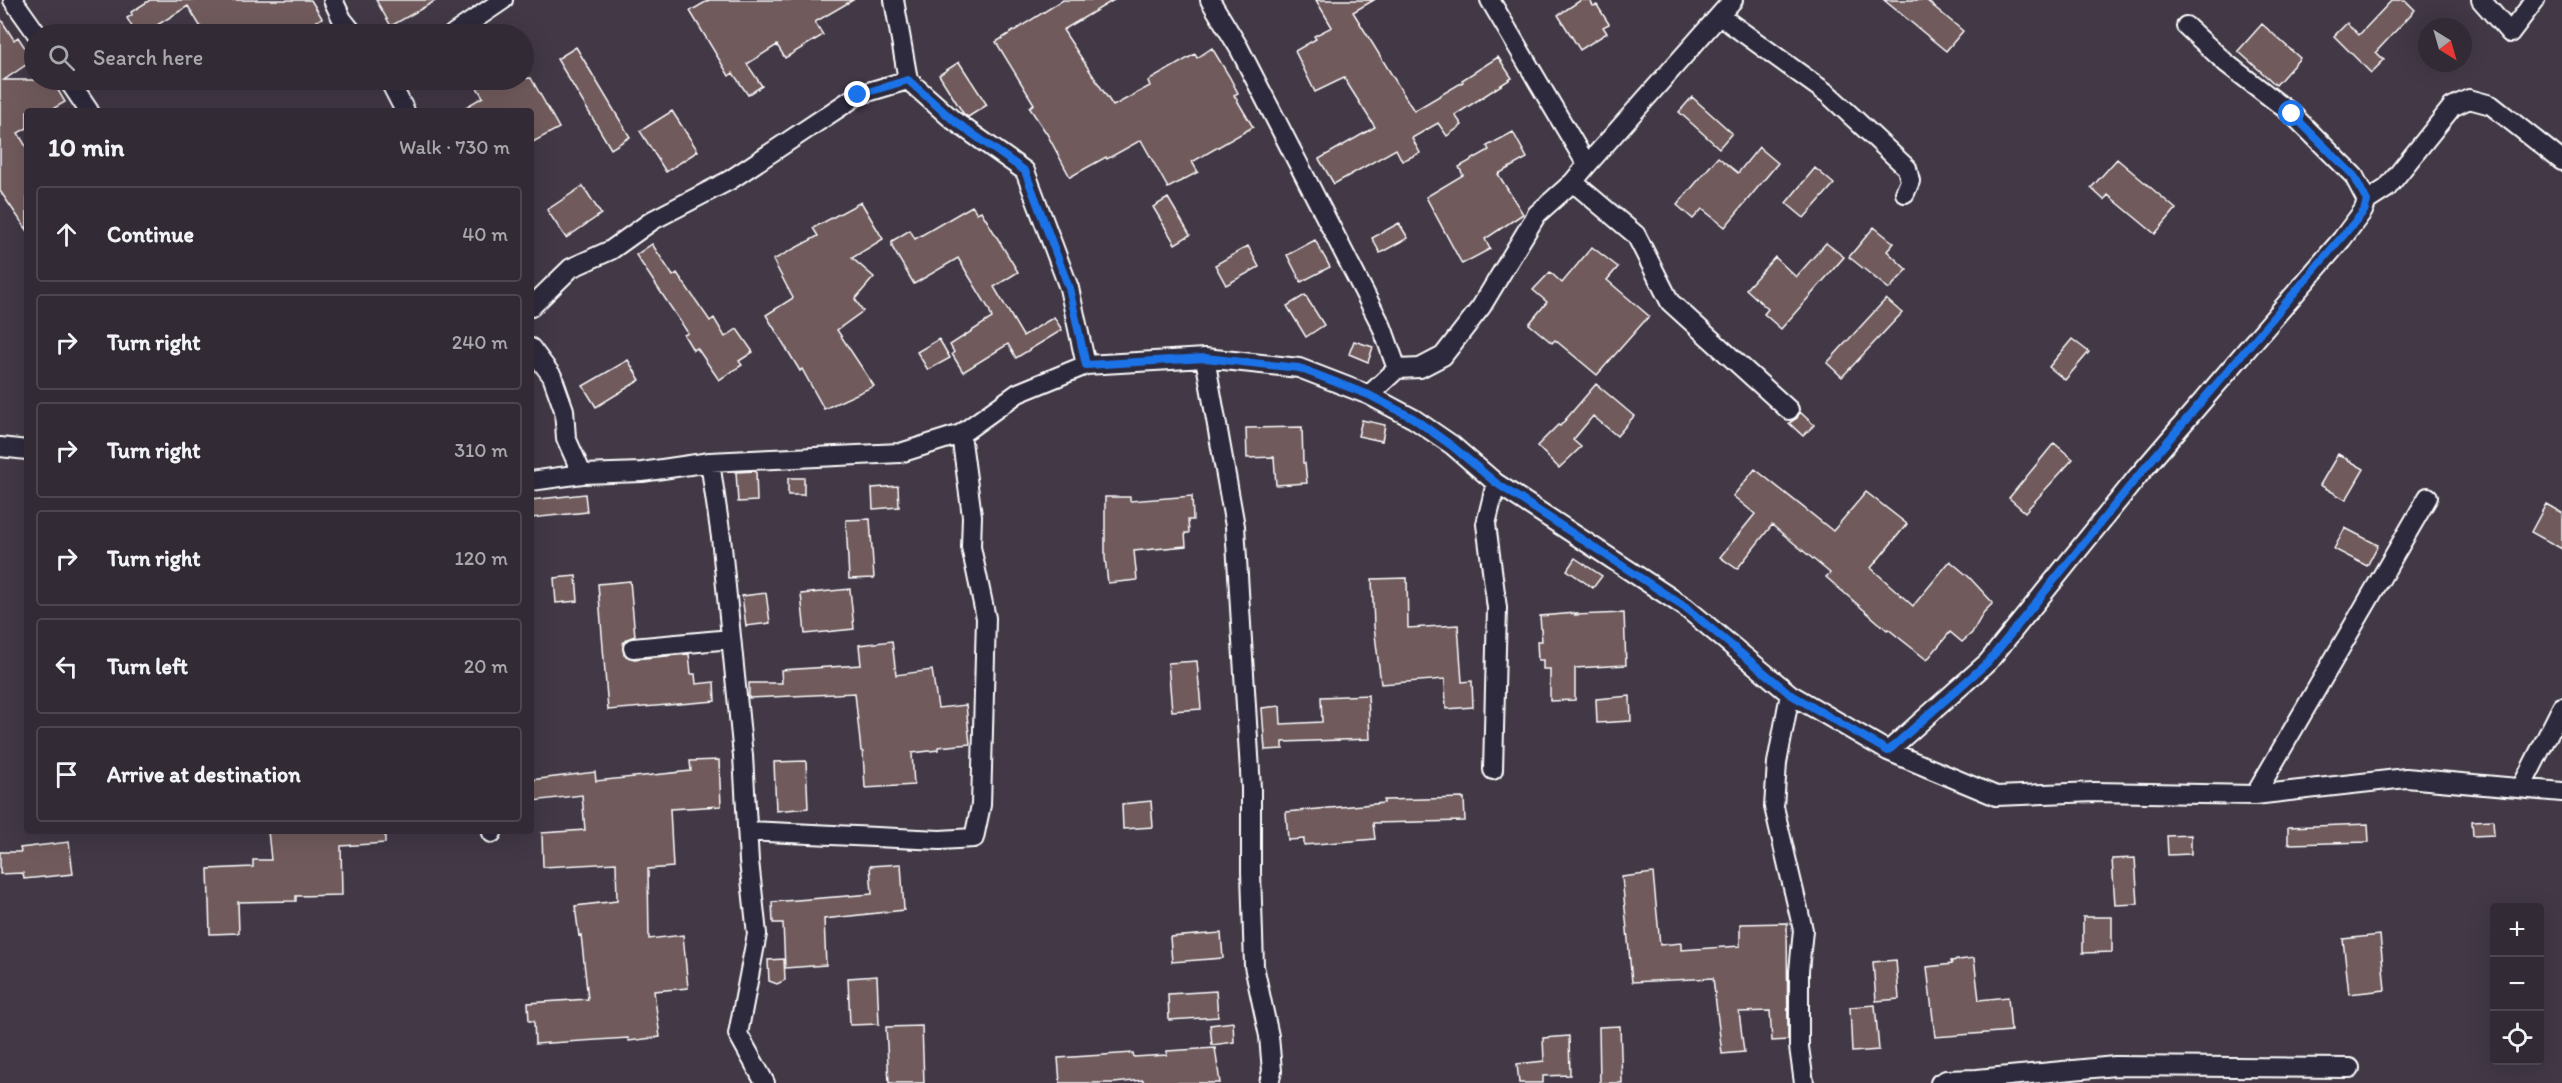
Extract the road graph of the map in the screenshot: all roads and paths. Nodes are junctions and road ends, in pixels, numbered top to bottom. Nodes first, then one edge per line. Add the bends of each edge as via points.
1 (13, 0) edge
2 (333, 0) edge
3 (503, 0) edge
4 (894, 0) edge
5 (1210, 0) edge
6 (1490, 0) edge
7 (1733, 0) edge
8 (2481, 0) edge
9 (2535, 0) edge
10 (1720, 16) junction
11 (30, 24) edge
12 (346, 24) edge
13 (468, 24) edge
14 (2186, 26) dead end
15 (908, 80) junction
16 (75, 90) edge
17 (394, 90) edge
18 (87, 108) edge
19 (403, 108) edge
20 (2562, 161) edge
21 (1587, 165) junction
22 (1573, 182) junction
23 (1905, 193) dead end
24 (2367, 201) junction
25 (534, 304) edge
26 (534, 352) edge
27 (1205, 358) junction
28 (1086, 365) junction
29 (1397, 369) junction
30 (1369, 395) junction
31 (1789, 410) dead end
32 (961, 434) junction
33 (0, 447) edge
34 (24, 450) edge
35 (710, 462) junction
36 (582, 474) junction
37 (534, 481) edge
38 (1496, 483) junction
39 (2428, 497) dead end
40 (731, 639) junction
41 (633, 648) dead end
42 (1790, 694) junction
43 (2562, 707) edge
44 (1888, 751) junction
45 (1493, 770) dead end
46 (2521, 788) junction
47 (2562, 792) edge
48 (2255, 795) junction
49 (747, 831) junction
50 (2350, 1068) dead end
51 (765, 1083) edge
52 (1269, 1083) edge
53 (1804, 1083) edge
54 (1940, 1083) edge

1 - 11 street
2 - 12 street
3 - 13 street
4 - 15 street
5 - 29 street via 1239,48 1382,327
6 - 21 street
7 - 10 street
8 - 9 street via 2510,33
10 - 21 street
10 - 23 street via 1828,94 1907,168 1910,181
14 - 24 street via 2292,114 2354,176
15 - 25 street via 858,95 730,180 653,220 611,250 571,268
15 - 28 street via 953,120 1025,171 1069,288
16 - 18 street
17 - 19 street
20 - 24 street via 2491,105 2469,99 2452,107 2386,188
21 - 22 street
22 - 29 street via 1537,214 1481,307 1443,356 1420,368
22 - 31 street via 1636,235 1670,302
24 - 44 street via 2364,211 2342,238 2138,476 1988,662
26 - 36 street via 552,376 564,410 566,438
27 - 28 street
27 - 30 street via 1299,368
27 - 52 street via 1235,526 1251,788 1254,966 1269,1036
28 - 32 street via 1018,393
29 - 30 street
30 - 38 street via 1413,418
32 - 35 street via 900,453
32 - 49 street via 972,516 971,547 986,618 981,806 974,838 929,840
33 - 34 street
35 - 36 street via 642,472
35 - 40 street
36 - 37 street
38 - 42 street via 1685,607
38 - 45 street via 1486,524 1497,608
39 - 48 street
40 - 41 street
40 - 49 street
42 - 44 street
42 - 53 street via 1777,763 1774,807 1803,930 1799,1047
43 - 46 street
44 - 48 street via 1996,796 2095,792
46 - 47 street
46 - 48 street via 2406,778
49 - 51 street via 758,934 738,1034
50 - 54 street via 2115,1066

